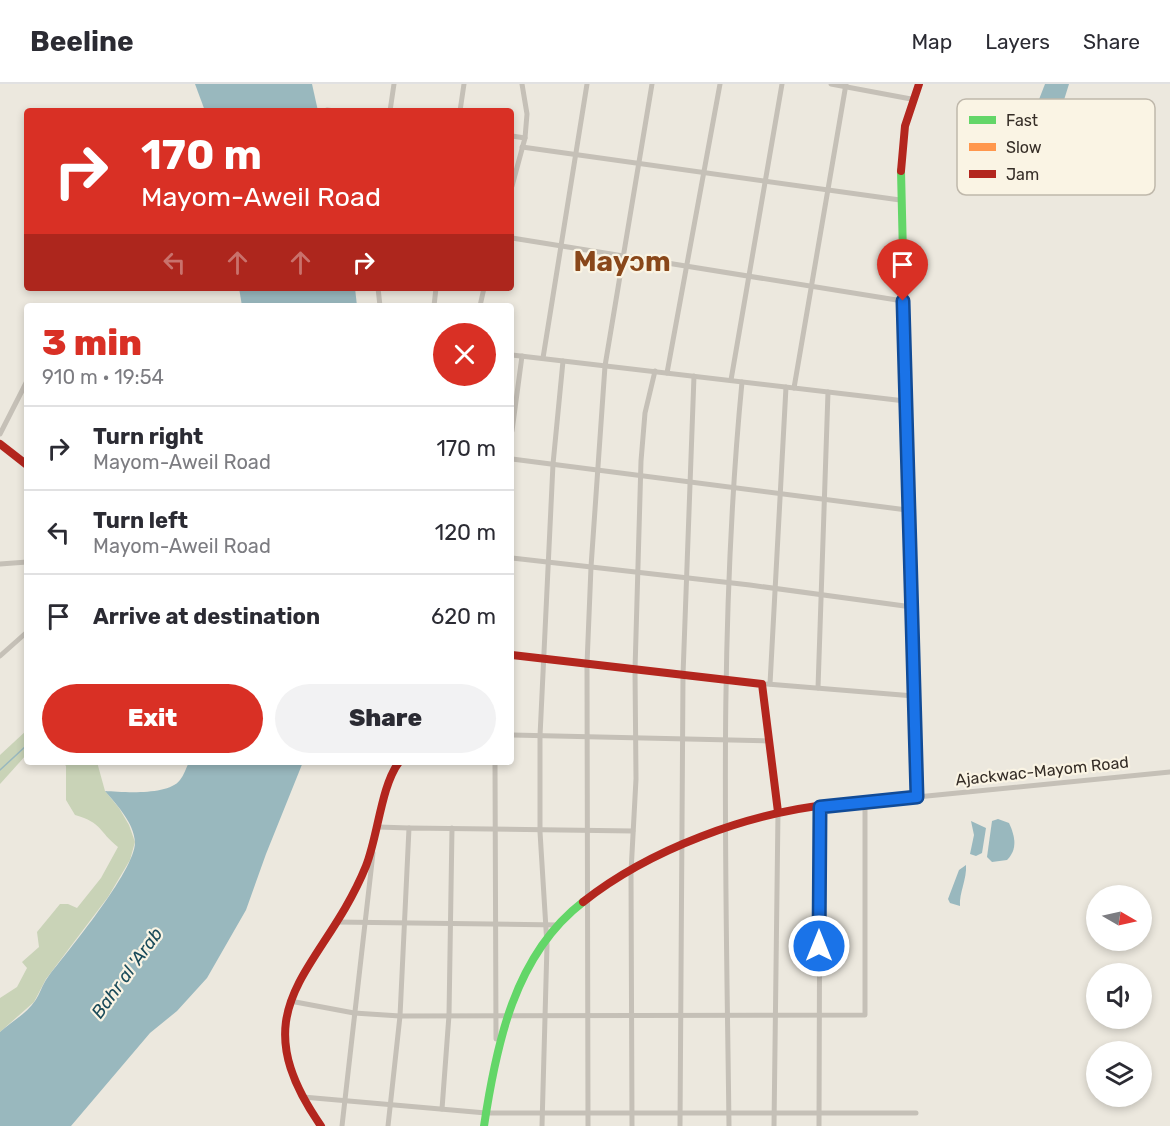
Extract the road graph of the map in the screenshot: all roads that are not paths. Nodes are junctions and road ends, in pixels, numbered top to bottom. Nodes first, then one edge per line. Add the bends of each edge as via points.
1 (394, 84) edge
2 (464, 84) edge
3 (522, 84) edge
4 (587, 84) edge
5 (652, 84) edge
6 (720, 84) edge
7 (782, 84) edge
8 (831, 84) edge
9 (919, 84) edge
10 (846, 85) edge
11 (911, 99) junction
12 (390, 108) edge
13 (460, 108) edge
14 (514, 136) edge
15 (525, 138) junction
16 (522, 147) junction
17 (576, 154) junction
18 (639, 164) junction
19 (704, 172) junction
20 (514, 178) edge
21 (765, 181) junction
22 (828, 190) junction
23 (900, 200) junction
24 (514, 238) edge
25 (561, 246) junction
26 (623, 256) junction
27 (687, 266) junction
28 (749, 276) junction
29 (812, 286) junction
30 (903, 301) junction
31 (514, 355) edge
32 (522, 356) junction
33 (543, 358) junction
34 (563, 361) junction
35 (605, 366) junction
36 (655, 371) junction
37 (667, 373) junction
38 (694, 376) junction
39 (731, 380) junction
40 (742, 382) junction
41 (24, 387) edge
42 (786, 387) junction
43 (794, 388) junction
44 (828, 392) junction
45 (905, 401) junction
46 (514, 416) edge
47 (0, 434) edge
48 (0, 444) edge
49 (514, 459) edge
50 (24, 463) edge
51 (553, 464) junction
52 (598, 470) junction
53 (641, 476) junction
54 (689, 482) junction
55 (732, 487) junction
56 (780, 494) junction
57 (824, 500) junction
58 (907, 510) junction
59 (514, 558) edge
60 (24, 562) edge
61 (548, 562) junction
62 (0, 564) edge
63 (591, 567) junction
64 (638, 572) junction
65 (687, 578) junction
66 (728, 582) junction
67 (774, 588) junction
68 (821, 595) junction
69 (912, 607) junction
70 (24, 635) edge
71 (514, 655) edge
72 (0, 656) edge
73 (544, 659) junction
74 (587, 664) junction
75 (635, 670) junction
76 (683, 675) junction
77 (728, 680) junction
78 (766, 684) junction
79 (818, 688) junction
80 (915, 696) junction
81 (514, 735) edge
82 (540, 736) junction
83 (586, 737) junction
84 (636, 738) junction
85 (682, 739) junction
86 (726, 740) junction
87 (770, 741) junction
88 (397, 765) edge
89 (495, 765) edge
90 (1170, 772) edge
91 (917, 797) junction
92 (866, 802) junction
93 (820, 807) junction
94 (778, 812) junction
95 (378, 827) junction
96 (409, 828) junction
97 (452, 828) junction
98 (495, 828) junction
99 (540, 829) junction
100 (587, 830) junction
101 (726, 830) junction
102 (633, 831) junction
103 (375, 839) junction
104 (680, 849) junction
105 (631, 872) junction
106 (588, 898) junction
107 (335, 922) junction
108 (365, 922) junction
109 (405, 923) junction
110 (450, 924) junction
111 (496, 924) junction
112 (546, 925) junction
113 (561, 925) junction
114 (547, 945) junction
115 (290, 1001) junction
116 (354, 1013) junction
117 (496, 1014) junction
118 (508, 1014) junction
119 (544, 1014) junction
120 (590, 1014) junction
121 (449, 1015) junction
122 (633, 1015) junction
123 (680, 1015) junction
124 (728, 1015) junction
125 (775, 1015) junction
126 (819, 1015) junction
127 (400, 1016) junction
128 (497, 1058) junction
129 (303, 1097) junction
130 (345, 1101) junction
131 (391, 1105) junction
132 (442, 1109) junction
133 (486, 1113) junction
134 (543, 1113) junction
135 (588, 1113) junction
136 (632, 1113) junction
137 (680, 1113) junction
138 (728, 1113) junction
139 (774, 1113) junction
140 (819, 1113) junction
141 (916, 1113) dead end
142 (321, 1126) edge
143 (342, 1126) edge
144 (388, 1126) edge
145 (484, 1126) edge
146 (542, 1126) edge
147 (588, 1126) edge
148 (632, 1126) edge
149 (680, 1126) edge
150 (729, 1126) edge
151 (774, 1126) edge
152 (819, 1126) edge

1 - 12 street
2 - 13 street
3 - 15 street
4 - 17 street
5 - 18 street
6 - 19 street
7 - 21 street
8 - 10 street
9 - 11 main road
10 - 11 street
10 - 22 street
11 - 23 main road via 904,126
14 - 15 street
15 - 16 street
16 - 17 street
16 - 20 street
17 - 18 street
17 - 25 street
18 - 19 street
18 - 26 street
19 - 21 street
19 - 27 street
21 - 22 street
21 - 28 street
22 - 23 street
22 - 29 street
23 - 30 main road
24 - 25 street
25 - 26 street
25 - 33 street
26 - 27 street
26 - 35 street
27 - 28 street
27 - 37 street
28 - 29 street
28 - 39 street
29 - 30 street
29 - 43 street
30 - 45 main road
31 - 32 street
32 - 33 street
32 - 46 street
33 - 34 street
34 - 35 street
34 - 51 street
35 - 36 street
35 - 52 street
36 - 37 street
36 - 53 street via 645,413
37 - 38 street
38 - 39 street
38 - 54 street
39 - 40 street
40 - 42 street
40 - 55 street
41 - 47 street
42 - 43 street
42 - 56 street
43 - 44 street
44 - 45 street
44 - 57 street
45 - 58 main road
48 - 50 main road
49 - 51 street
51 - 52 street
51 - 61 street
52 - 53 street
52 - 63 street
53 - 54 street
53 - 64 street
54 - 55 street
54 - 65 street
55 - 56 street
55 - 66 street
56 - 57 street
56 - 67 street
57 - 58 street
57 - 68 street
58 - 69 main road
59 - 61 street
60 - 62 street
61 - 63 street
61 - 73 street
63 - 64 street
63 - 74 street
64 - 65 street
64 - 75 street
65 - 66 street
65 - 76 street
66 - 67 street
66 - 77 street
67 - 68 street
67 - 78 street
68 - 69 street
68 - 79 street
69 - 80 main road
70 - 72 street
71 - 73 main road
73 - 74 main road
73 - 82 street
74 - 75 main road
74 - 83 street
75 - 76 main road
75 - 84 street
76 - 77 main road
76 - 85 street
77 - 78 main road
77 - 86 street
78 - 79 street
78 - 87 main road
79 - 80 street
80 - 91 main road
81 - 82 street
82 - 83 street
82 - 99 street
83 - 84 street
83 - 100 street
84 - 85 street
84 - 102 street
85 - 86 street
85 - 104 street
86 - 87 street
86 - 101 street
87 - 94 main road
88 - 95 main road via 390,778
89 - 98 street
90 - 91 street, Ajackwac-Mayom Road
91 - 92 main road
92 - 93 main road
92 - 126 street via 865,1015
93 - 94 main road
93 - 126 street
94 - 101 main road
94 - 125 street
95 - 96 street
95 - 103 main road
96 - 97 street
96 - 109 street
97 - 98 street
97 - 110 street
98 - 99 street
98 - 111 street
99 - 100 street
99 - 112 street
100 - 102 street
100 - 106 street
101 - 104 main road
101 - 124 street
102 - 105 street
103 - 107 main road via 353,894
103 - 108 street
104 - 105 main road
104 - 123 street
105 - 106 main road
105 - 122 street
106 - 113 main road
106 - 120 street
107 - 108 street
107 - 115 main road
108 - 109 street
108 - 116 street
109 - 110 street
109 - 127 street
110 - 111 street
110 - 121 street
111 - 112 street
111 - 117 street
112 - 113 street
112 - 114 street
113 - 114 main road
114 - 118 main road via 522,983
114 - 119 street
115 - 116 street
115 - 129 main road via 286,1052
116 - 127 street
116 - 130 street
117 - 118 street
117 - 121 street
117 - 128 street
118 - 119 street
118 - 128 main road
119 - 120 street
119 - 134 street
120 - 122 street
120 - 135 street
121 - 127 street
121 - 132 street
122 - 123 street
122 - 136 street
123 - 124 street
123 - 137 street
124 - 125 street
124 - 138 street
125 - 126 street
125 - 139 street
126 - 140 street
127 - 131 street
128 - 133 main road
129 - 130 street
129 - 142 main road
130 - 131 street
130 - 143 street
131 - 132 street
131 - 144 street
132 - 133 street
133 - 134 street
133 - 145 main road
134 - 135 street
134 - 146 street
135 - 136 street
135 - 147 street
136 - 137 street
136 - 148 street
137 - 138 street
137 - 149 street
138 - 139 street
138 - 150 street
139 - 140 street
139 - 151 street
140 - 141 street
140 - 152 street

